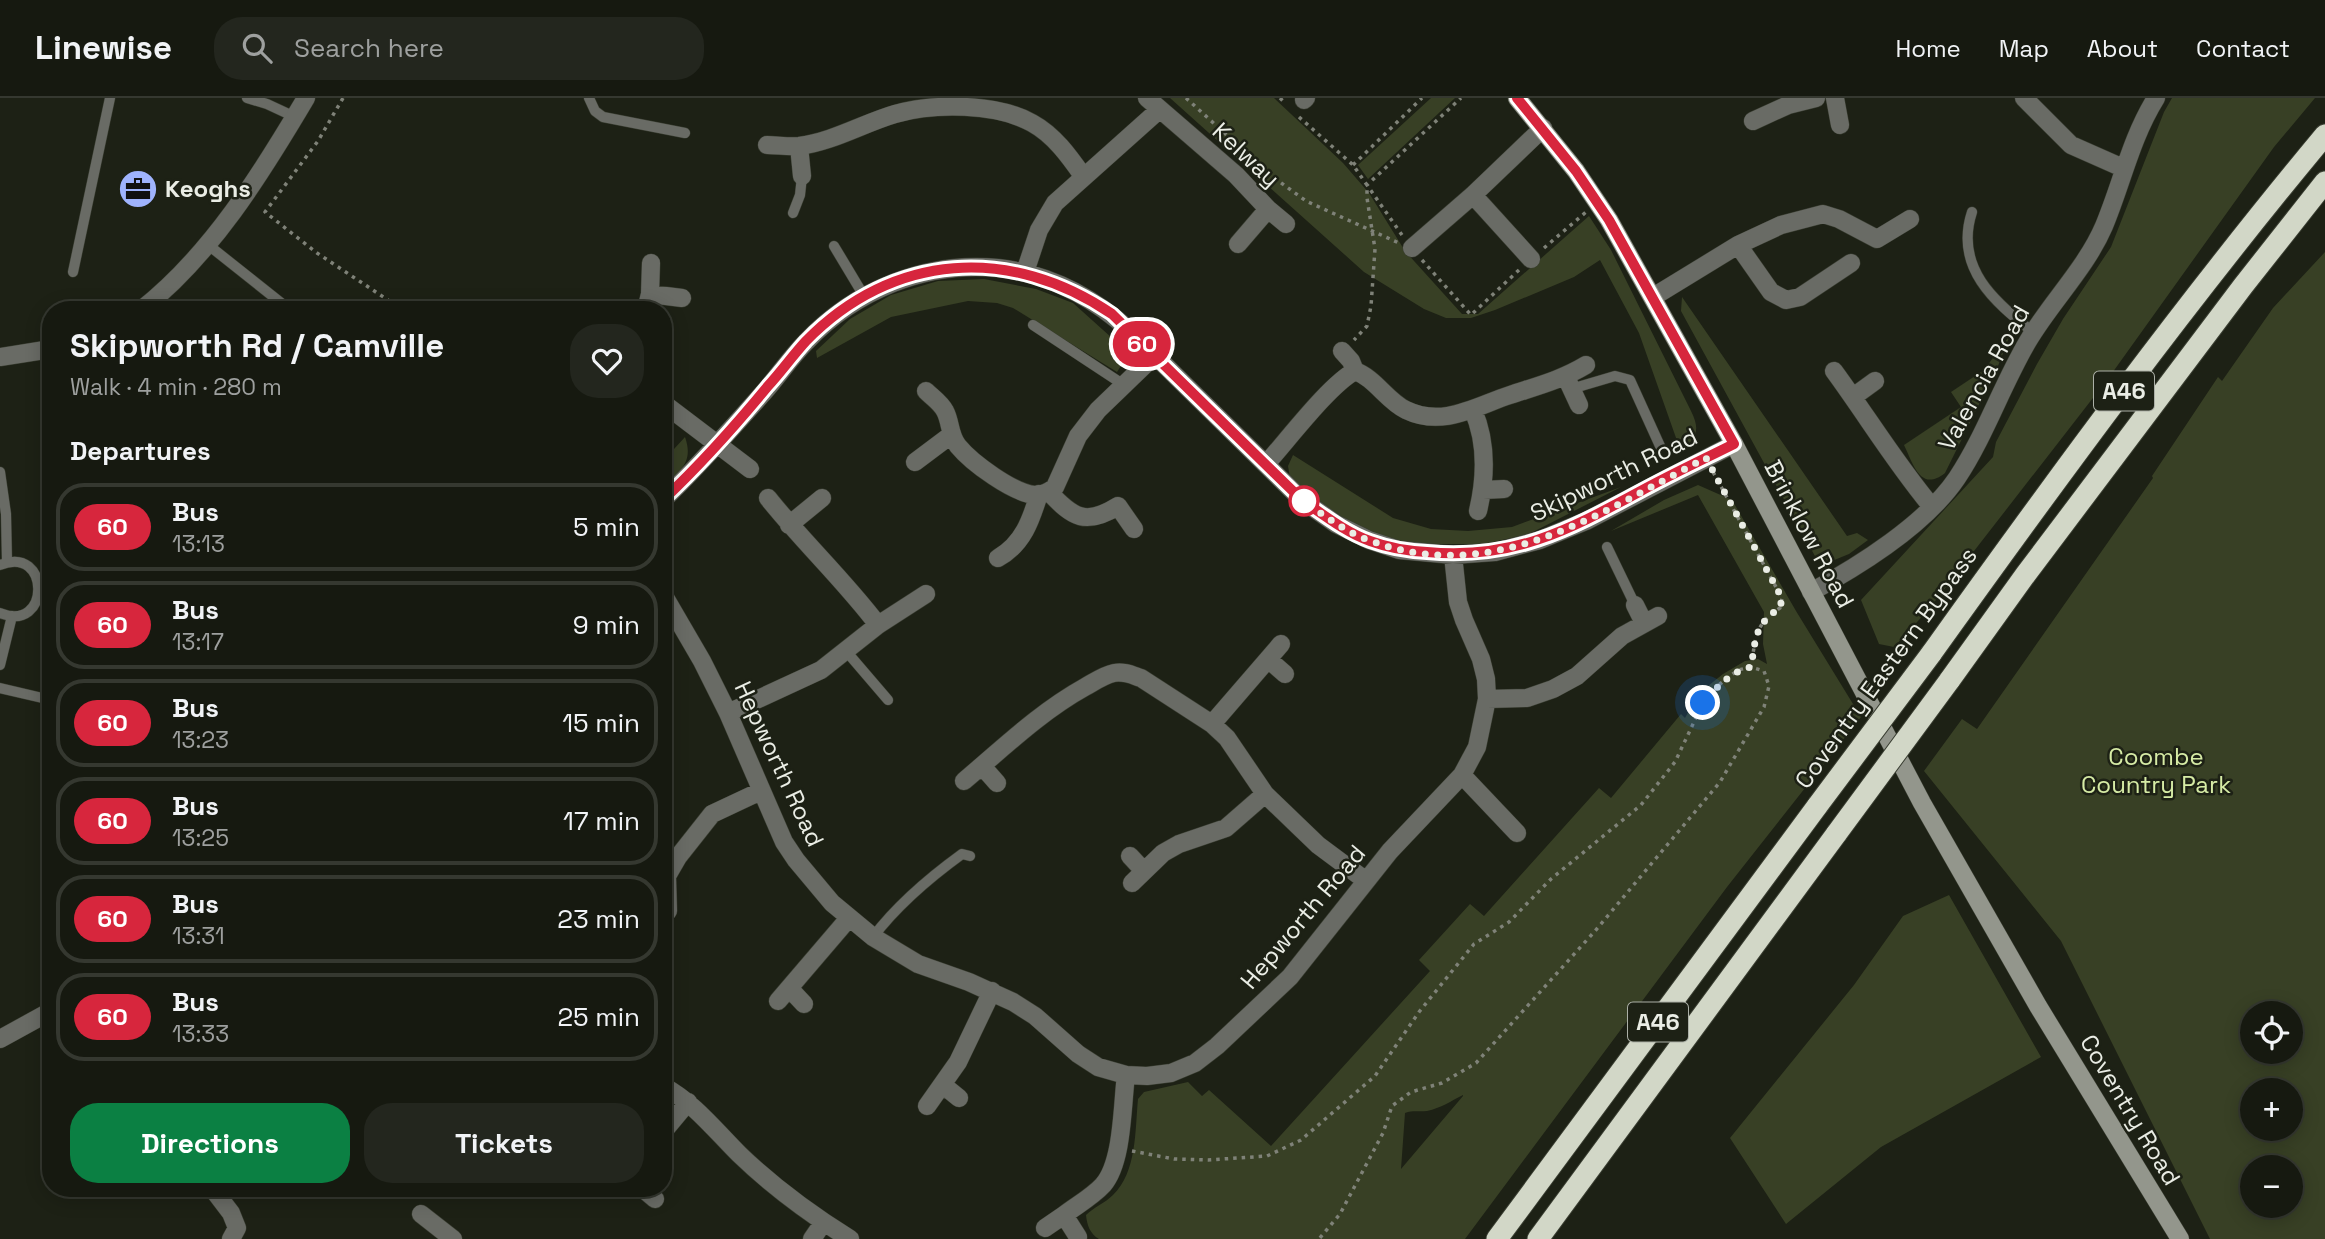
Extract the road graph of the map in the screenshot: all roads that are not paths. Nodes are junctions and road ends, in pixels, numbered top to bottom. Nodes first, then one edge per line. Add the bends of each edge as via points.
1 (110, 98) edge
2 (247, 98) edge
3 (306, 98) edge
4 (589, 98) edge
5 (1517, 98) edge
6 (1816, 98) edge
7 (1835, 98) edge
8 (2024, 98) edge
9 (2156, 98) edge
10 (944, 102) edge
11 (1153, 104) edge
12 (295, 117) junction
13 (1753, 121) dead end
14 (1840, 125) dead end
15 (1543, 128) junction
16 (685, 133) dead end
17 (2325, 135) edge
18 (766, 145) dead end
19 (799, 146) junction
20 (2123, 168) junction
21 (802, 176) joint
22 (1083, 176) junction
23 (2325, 182) edge
24 (1473, 195) junction
25 (1268, 209) junction
26 (1972, 212) dead end
27 (793, 213) dead end
28 (1910, 219) dead end
29 (1286, 224) dead end
30 (207, 244) junction
31 (1238, 244) dead end
32 (1738, 245) junction
33 (834, 246) dead end
34 (1412, 248) road end
35 (1531, 259) road end
36 (651, 263) dead end
37 (1851, 263) dead end
38 (73, 272) dead end
39 (1025, 272) junction
40 (864, 296) junction
41 (1653, 297) junction
42 (682, 298) dead end
43 (151, 301) edge
44 (279, 301) edge
45 (648, 301) edge
46 (656, 301) edge
47 (1033, 325) dead end
48 (2033, 332) junction
49 (42, 350) edge
50 (1342, 351) road end
51 (1154, 356) junction
52 (0, 357) edge
53 (1586, 365) dead end
54 (1355, 371) junction
55 (1834, 371) dead end
56 (1875, 381) dead end
57 (1124, 384) junction
58 (1572, 390) junction
59 (926, 391) dead end
60 (1853, 397) junction
61 (672, 410) edge
62 (1473, 410) junction
63 (951, 435) junction
64 (716, 443) junction
65 (1734, 444) junction
66 (1660, 446) dead end
67 (915, 462) dead end
68 (1266, 464) junction
69 (750, 469) dead end
70 (0, 472) edge
71 (1504, 489) dead end
72 (1483, 490) junction
73 (672, 491) edge
74 (1044, 493) junction
75 (768, 498) dead end
76 (822, 498) dead end
77 (1932, 507) junction
78 (1478, 511) dead end
79 (789, 525) junction
80 (1134, 529) dead end
81 (1607, 547) dead end
82 (1453, 555) junction
83 (998, 558) dead end
84 (4, 564) edge
85 (40, 585) joint
86 (1811, 592) junction
87 (926, 594) dead end
88 (1635, 605) joint
89 (672, 609) edge
90 (0, 613) edge
91 (12, 616) junction
92 (878, 625) junction
93 (1281, 644) dead end
94 (846, 652) junction
95 (1268, 659) junction
96 (0, 665) edge
97 (1285, 674) dead end
98 (0, 688) edge
99 (42, 698) edge
100 (1487, 699) junction
101 (888, 700) dead end
102 (729, 713) junction
103 (1212, 724) junction
104 (982, 766) junction
105 (1462, 775) junction
106 (964, 781) dead end
107 (997, 783) dead end
108 (761, 792) junction
109 (1265, 794) junction
110 (1517, 832) dead end
111 (970, 856) dead end
112 (1130, 856) dead end
113 (672, 866) edge
114 (1365, 880) junction
115 (849, 918) junction
116 (873, 937) junction
117 (992, 991) junction
118 (804, 1004) dead end
119 (2038, 1006) joint
120 (42, 1016) edge
121 (0, 1039) edge
122 (1126, 1075) junction
123 (943, 1085) junction
124 (672, 1092) edge
125 (959, 1098) dead end
126 (688, 1102) junction
127 (927, 1107) dead end
128 (672, 1121) edge
129 (219, 1197) edge
130 (421, 1214) dead end
131 (1064, 1215) junction
132 (823, 1223) junction
133 (1045, 1228) dead end
134 (1078, 1237) dead end
135 (231, 1239) edge
136 (453, 1239) edge
137 (812, 1239) edge
138 (850, 1239) edge
139 (1497, 1239) edge
140 (1538, 1239) edge
141 (2180, 1239) edge

1 - 38 lane
2 - 12 lane
3 - 12 street
4 - 16 lane via 603,117
5 - 15 main road, Brinklow Road
6 - 13 street
7 - 14 street
8 - 20 street via 2071,145
9 - 20 street, Valencia Road
10 - 19 street
10 - 22 street via 1033,123 1055,140
11 - 22 street, Kelway via 1109,157
11 - 25 street, Kelway via 1236,175
12 - 30 street
15 - 24 street
15 - 41 main road, Brinklow Road via 1597,201
17 - 139 highway, Coventry Eastern Bypass / A46, bridge via 2145,363
18 - 19 street
19 - 21 street
20 - 48 street, Valencia Road via 2092,247
21 - 27 lane
22 - 39 street, Kelway via 1045,215
23 - 140 highway, A46, bridge via 2026,574
24 - 34 street
24 - 35 street
25 - 29 street, Kelway
25 - 31 street, Kelway
26 - 48 lane via 1968,250 1978,277 1994,300
28 - 32 street via 1877,239 1823,214 1781,225
30 - 43 street
30 - 44 lane
32 - 37 street via 1771,292 1786,300 1800,298
32 - 41 street
33 - 40 lane
36 - 45 street
39 - 40 street, Skipworth Road via 946,268 919,273
39 - 51 street, Skipworth Road via 1090,299
40 - 64 street, Skipworth Road via 806,341
41 - 65 main road, Brinklow Road
42 - 46 street
47 - 57 lane
48 - 77 street, Valencia Road via 1956,480
49 - 52 street
50 - 54 street
51 - 57 street
51 - 68 street, Skipworth Road
53 - 58 street
54 - 62 street via 1391,401 1420,415 1449,416
54 - 68 street
55 - 60 street
56 - 60 street
57 - 74 street via 1078,436 1055,487
58 - 62 street via 1499,399
58 - 66 lane via 1615,376 1630,380
59 - 63 street via 944,410
60 - 77 street
61 - 64 street
62 - 72 street via 1484,447
63 - 67 street
63 - 74 street via 970,458 998,478 1026,492
64 - 69 street
64 - 73 street, Skipworth Road
65 - 82 street, Skipworth Road via 1540,540 1495,552
65 - 86 main road, Brinklow Road
68 - 82 street, Skipworth Road via 1302,500 1368,540 1399,550
70 - 84 lane via 6,514
71 - 72 street
72 - 78 street
74 - 80 street via 1081,517 1095,517 1118,506
74 - 83 street via 1024,533
75 - 79 street
76 - 79 street
77 - 86 street, Valencia Road via 1874,555
79 - 92 street
81 - 88 lane
82 - 100 street, Hepworth Road via 1458,602 1482,659
84 - 85 lane via 17,562 31,569
85 - 91 lane via 33,607
86 - 119 main road, Brinklow Road via 1922,803
87 - 92 street
88 - 100 street via 1651,620 1622,636 1577,676 1527,698
89 - 102 street, Hepworth Road
90 - 91 lane
91 - 96 lane
92 - 94 street
93 - 95 street
94 - 101 lane
94 - 102 street via 821,670
95 - 97 street
95 - 103 street
98 - 99 lane
100 - 105 street, Hepworth Road via 1477,747
102 - 108 street, Hepworth Road
103 - 104 street via 1141,678 1114,673 1054,706
103 - 109 street via 1227,738
104 - 106 street
104 - 107 street
105 - 110 street
105 - 114 street, Hepworth Road
108 - 113 street via 712,814
108 - 115 street, Hepworth Road via 796,860
109 - 112 street via 1226,828 1179,844 1138,877
109 - 114 street via 1318,845
111 - 116 lane via 962,854 938,872
114 - 122 street, Hepworth Road via 1290,977 1217,1046 1195,1063 1171,1073
115 - 116 street, Hepworth Road
115 - 118 street via 783,995
116 - 117 street, Hepworth Road via 919,964
117 - 122 street, Hepworth Road via 1035,1016 1098,1067
117 - 123 street
119 - 141 main road, Coventry Road
120 - 121 street
122 - 131 street via 1113,1168 1104,1184
123 - 125 street
123 - 127 street
124 - 126 street
126 - 128 street
126 - 132 street via 759,1172
129 - 135 street via 237,1228
130 - 136 street
131 - 133 street
131 - 134 street
132 - 137 street
132 - 138 street

